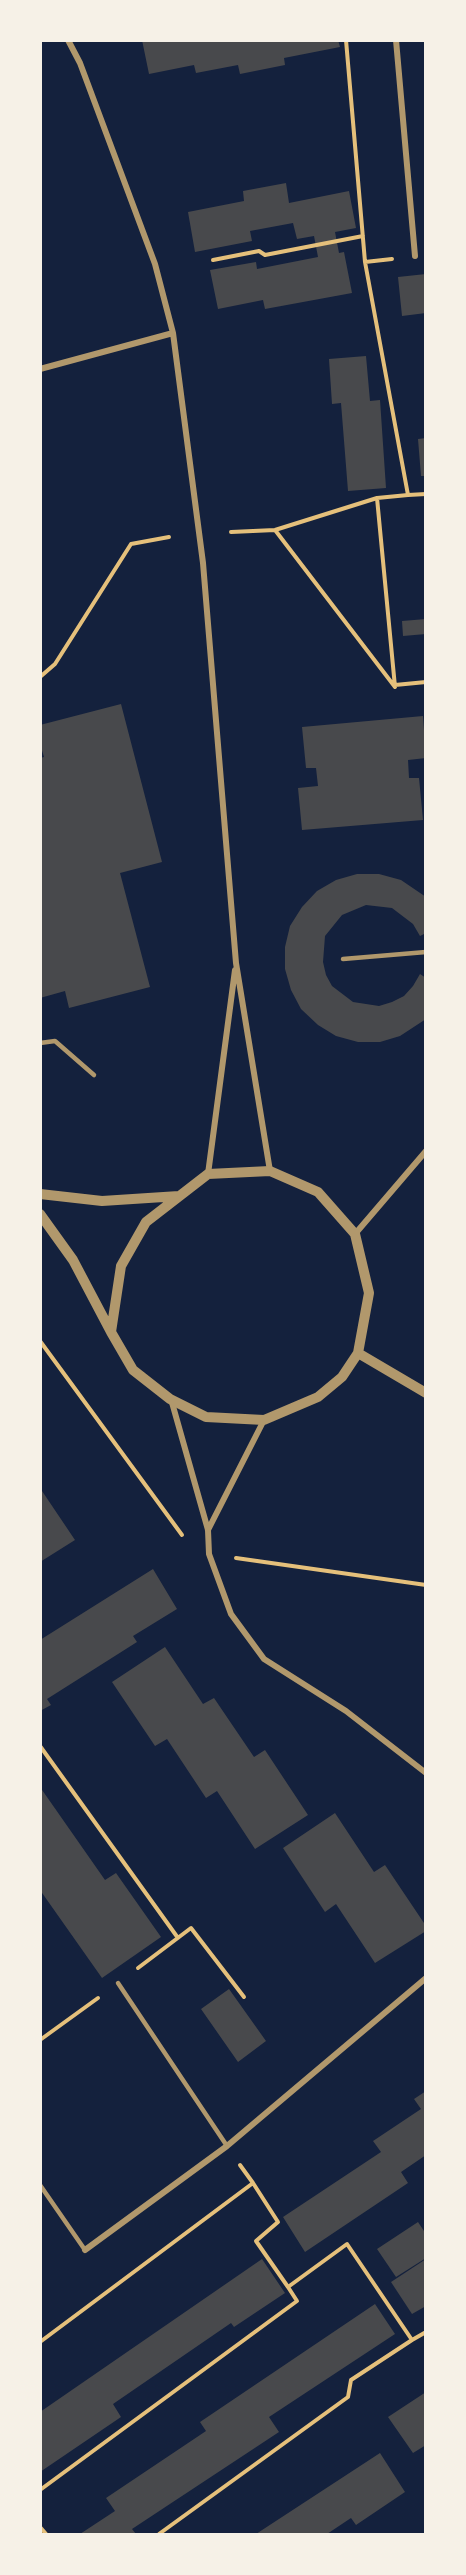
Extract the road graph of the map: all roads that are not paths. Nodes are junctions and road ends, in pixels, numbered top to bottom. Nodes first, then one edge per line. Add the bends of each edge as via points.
1 (68, 40) edge
2 (396, 40) edge
3 (415, 256) road end
4 (173, 333) junction
5 (40, 369) edge
6 (426, 952) edge
7 (343, 958) dead end
8 (236, 963) junction
9 (40, 1043) edge
10 (93, 1075) dead end
11 (426, 1151) edge
12 (270, 1171) junction
13 (208, 1174) junction
14 (40, 1194) edge
15 (179, 1196) junction
16 (40, 1214) edge
17 (355, 1234) junction
18 (111, 1332) junction
19 (358, 1353) junction
20 (426, 1393) edge
21 (170, 1399) junction
22 (264, 1420) junction
23 (208, 1530) junction
24 (426, 1773) edge
25 (426, 1978) edge
26 (118, 1983) road end
27 (227, 2146) junction
28 (40, 2185) edge
29 (85, 2250) joint

1 - 4 street via 155,264
2 - 3 street
4 - 5 street
4 - 8 street via 203,563
6 - 7 lane
8 - 12 street
8 - 13 street
9 - 10 lane via 55,1041
11 - 17 street
12 - 13 street
12 - 17 street via 318,1192
13 - 15 street
14 - 15 street via 102,1201
15 - 18 street via 146,1222 121,1266
16 - 18 street via 73,1260
17 - 19 street via 369,1293
18 - 21 street via 133,1370
19 - 20 street
19 - 22 street via 342,1377 318,1397
21 - 22 street via 206,1418
21 - 23 street
22 - 23 street
23 - 24 street via 208,1554 231,1614 264,1659 346,1712
25 - 27 street
26 - 27 lane
27 - 29 street
28 - 29 lane

